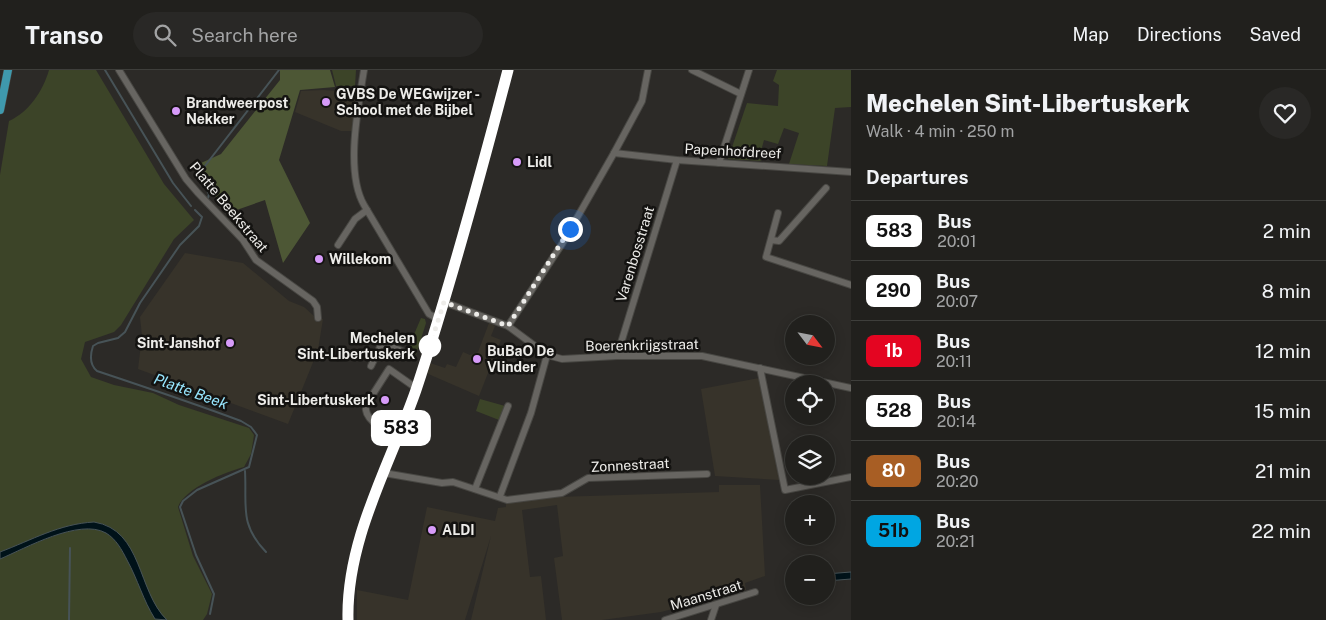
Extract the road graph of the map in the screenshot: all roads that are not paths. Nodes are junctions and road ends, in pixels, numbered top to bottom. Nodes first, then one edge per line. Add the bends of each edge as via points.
1 (8, 70) edge
2 (119, 70) edge
3 (364, 70) edge
4 (508, 70) edge
5 (648, 70) edge
6 (692, 70) edge
7 (749, 70) edge
8 (741, 94) junction
9 (0, 110) edge
10 (614, 152) junction
11 (677, 160) junction
12 (719, 163) junction
13 (851, 172) edge
14 (826, 188) dead end
15 (366, 210) junction
16 (778, 213) dead end
17 (771, 240) junction
18 (338, 245) dead end
19 (851, 285) edge
20 (444, 302) junction
21 (318, 318) dead end
22 (438, 319) junction
23 (508, 326) junction
24 (404, 352) dead end
25 (547, 355) junction
26 (616, 356) junction
27 (371, 366) dead end
28 (760, 368) junction
29 (416, 388) junction
30 (851, 388) edge
31 (508, 406) dead end
32 (398, 437) junction
33 (384, 473) junction
34 (707, 474) dead end
35 (851, 477) edge
36 (475, 489) junction
37 (500, 496) junction
38 (756, 592) dead end
39 (716, 605) junction
40 (348, 620) edge
41 (665, 620) edge
42 (711, 620) edge

1 - 9 main road
2 - 21 street, Platte Beekstraat via 186,179 243,240 256,260 313,301
3 - 15 street via 355,176 356,189
4 - 20 main road
5 - 10 street via 642,101
6 - 8 street
7 - 8 street
8 - 12 street
10 - 11 street, Papenhofdreef
10 - 23 street via 562,244
11 - 12 street, Papenhofdreef
11 - 26 street, Varenbosstraat
12 - 13 street, Papenhofdreef
14 - 17 street via 779,241
15 - 18 street via 355,218
15 - 22 street via 430,314
16 - 17 street
17 - 19 street via 766,257
20 - 22 main road
20 - 23 street, Boerenkrijgstraat
22 - 29 main road
23 - 25 street, Boerenkrijgstraat
24 - 27 street via 382,343
25 - 26 street, Boerenkrijgstraat via 562,359
25 - 37 street via 531,413
26 - 28 street, Boerenkrijgstraat via 702,356
28 - 30 street, Boerenkrijgstraat
28 - 35 street via 785,490
29 - 32 main road
29 - 32 street via 389,369 366,404 368,418
31 - 36 street
32 - 33 main road
33 - 36 street, Zonnestraat via 453,482
33 - 40 main road via 358,543 350,575
34 - 37 street, Zonnestraat via 588,478 562,493 507,500
36 - 37 street, Zonnestraat
38 - 39 street, Maanstraat
39 - 41 street, Maanstraat
39 - 42 street

